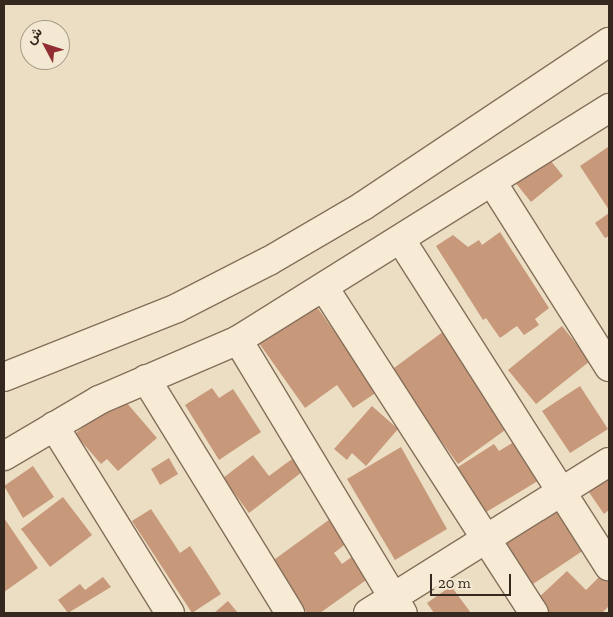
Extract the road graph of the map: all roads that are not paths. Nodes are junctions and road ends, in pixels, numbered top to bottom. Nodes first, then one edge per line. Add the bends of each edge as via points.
1 (609, 42) edge
2 (609, 108) edge
3 (492, 182) junction
4 (401, 240) junction
5 (325, 289) junction
6 (238, 340) junction
7 (609, 367) edge
8 (4, 377) edge
9 (146, 379) junction
10 (54, 426) junction
11 (4, 456) edge
12 (609, 462) edge
13 (562, 492) junction
14 (486, 540) junction
15 (609, 566) edge
16 (398, 606) edge
17 (170, 613) edge
18 (290, 613) edge
19 (368, 613) edge
20 (534, 613) edge

1 - 8 street via 363,206 269,261 177,308
2 - 3 street
3 - 4 street
3 - 7 street
4 - 5 street
4 - 13 street
5 - 6 street
5 - 14 street
6 - 9 street
6 - 16 street
9 - 10 street
9 - 18 street
10 - 11 street
10 - 17 street
12 - 13 street
13 - 14 street
13 - 15 street
14 - 16 street
14 - 20 street
16 - 19 street

